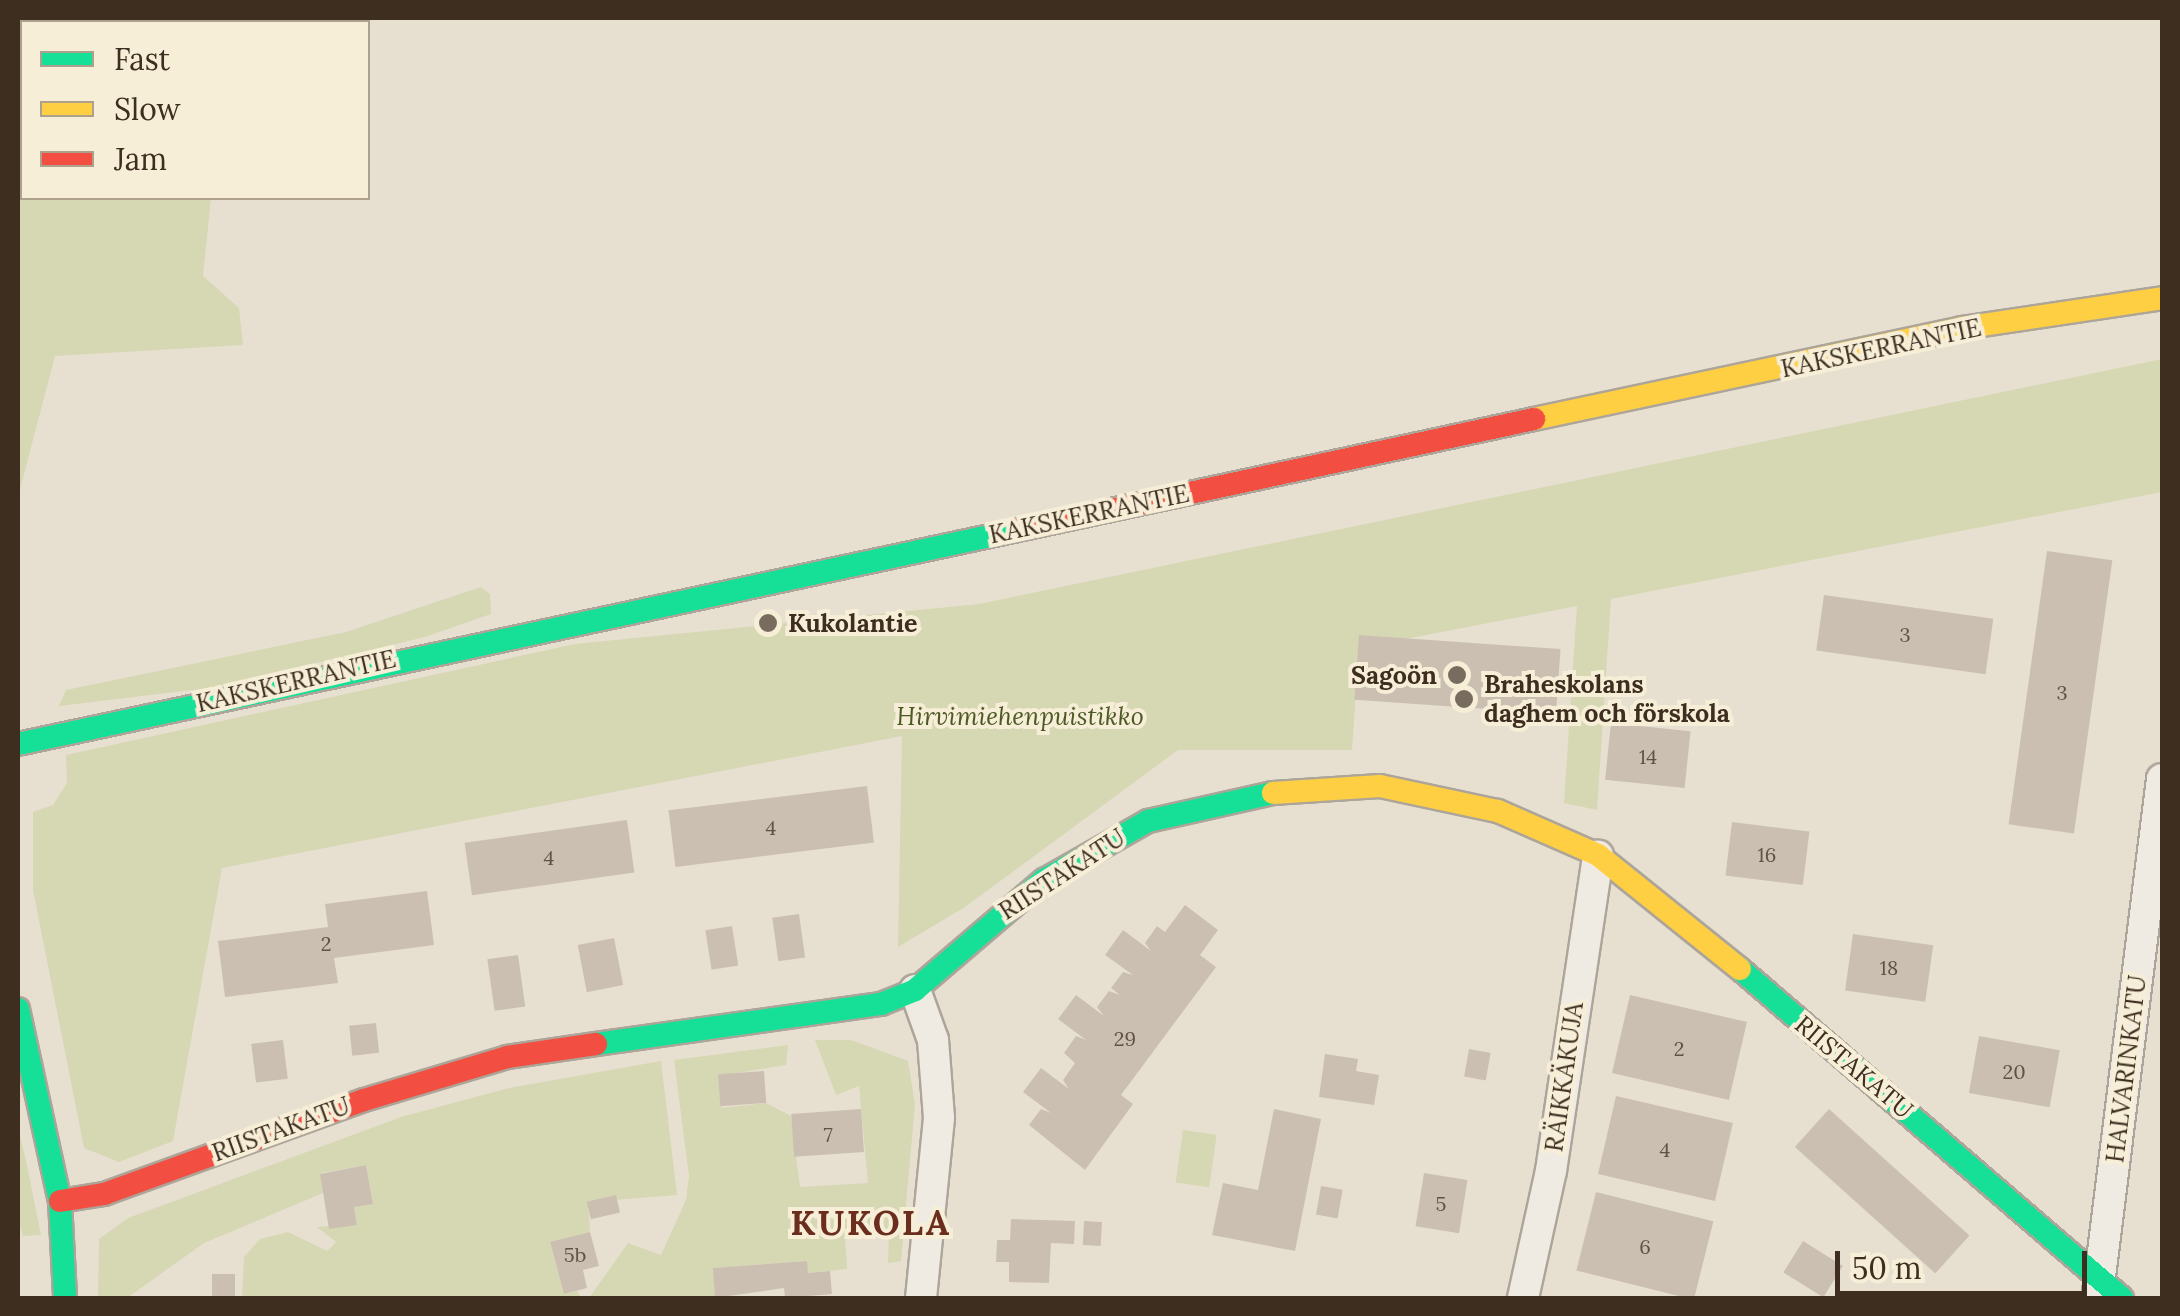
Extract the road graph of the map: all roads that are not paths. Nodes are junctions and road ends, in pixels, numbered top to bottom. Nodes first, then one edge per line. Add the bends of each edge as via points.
1 (2162, 298) edge
2 (18, 744) edge
3 (2162, 779) edge
4 (1598, 855) junction
5 (915, 990) junction
6 (18, 1009) edge
7 (60, 1201) junction
8 (2106, 1292) edge
9 (65, 1298) edge
10 (921, 1298) edge
11 (1522, 1298) edge

1 - 2 street, KAKSKERRANTIE via 1962,328
3 - 8 street, HALVARINKATU
4 - 5 street, RIISTAKATU via 1498,811 1380,786 1195,804 1148,820 1044,880
4 - 8 street, RIISTAKATU via 1668,907
4 - 11 street, RÄIKKÄKUJA via 1551,1171
5 - 7 street, RIISTAKATU via 881,1004 507,1057 364,1100 104,1194
5 - 10 street via 933,1040 940,1118
6 - 7 street
7 - 9 street

